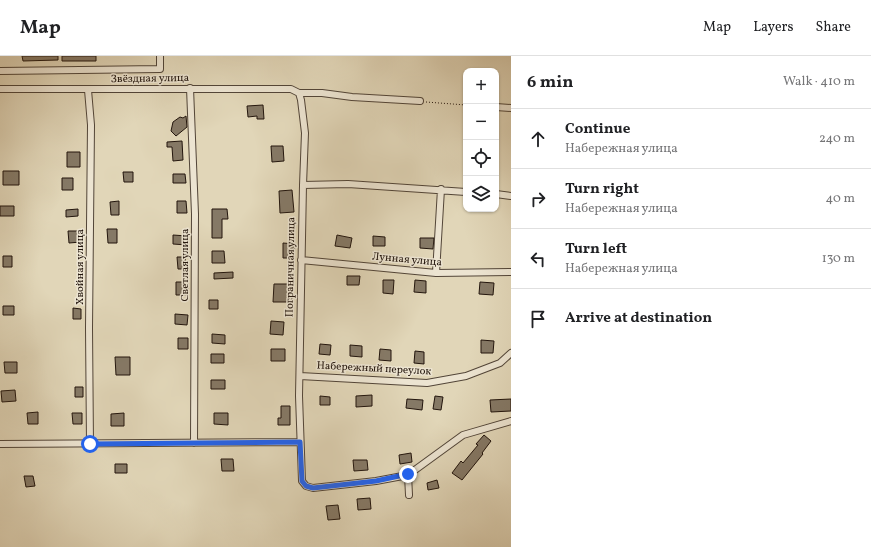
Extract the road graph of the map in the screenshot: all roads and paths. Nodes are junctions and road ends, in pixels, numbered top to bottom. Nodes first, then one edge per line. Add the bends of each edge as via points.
1 (160, 56) edge
2 (0, 70) edge
3 (190, 88) junction
4 (0, 89) edge
5 (88, 90) junction
6 (299, 93) junction
7 (420, 101) joint
8 (463, 105) edge
9 (499, 107) edge
10 (511, 108) edge
11 (303, 185) junction
12 (441, 189) junction
13 (463, 192) edge
14 (499, 194) edge
15 (511, 196) edge
16 (301, 260) junction
17 (511, 272) edge
18 (436, 273) junction
19 (511, 353) edge
20 (300, 376) junction
21 (511, 421) edge
22 (194, 442) junction
23 (300, 442) junction
24 (0, 444) edge
25 (90, 444) junction
26 (408, 474) junction
27 (409, 495) dead end

1 - 2 street via 160,69
3 - 5 street, Звёздная улица
3 - 6 street, Звёздная улица via 291,89
3 - 22 street, Светлая улица via 195,214
4 - 5 street, Звёздная улица
5 - 25 street, Хвойная улица via 91,125
6 - 7 street, Звёздная улица
6 - 11 street, Пограничная улица via 305,133
7 - 8 path
9 - 10 street
11 - 12 street via 348,184
11 - 16 street, Пограничная улица
12 - 13 street
12 - 18 street
14 - 15 street
16 - 18 street, Лунная улица
16 - 20 street, Пограничная улица
17 - 18 street, Лунная улица
19 - 20 street, Набережный переулок via 500,363 466,376 427,383
20 - 23 street, Пограничная улица
21 - 26 street via 463,436
22 - 23 street
22 - 25 street
23 - 26 street, Пограничная улица via 302,481 306,486 313,488 376,481
24 - 25 street
26 - 27 street

